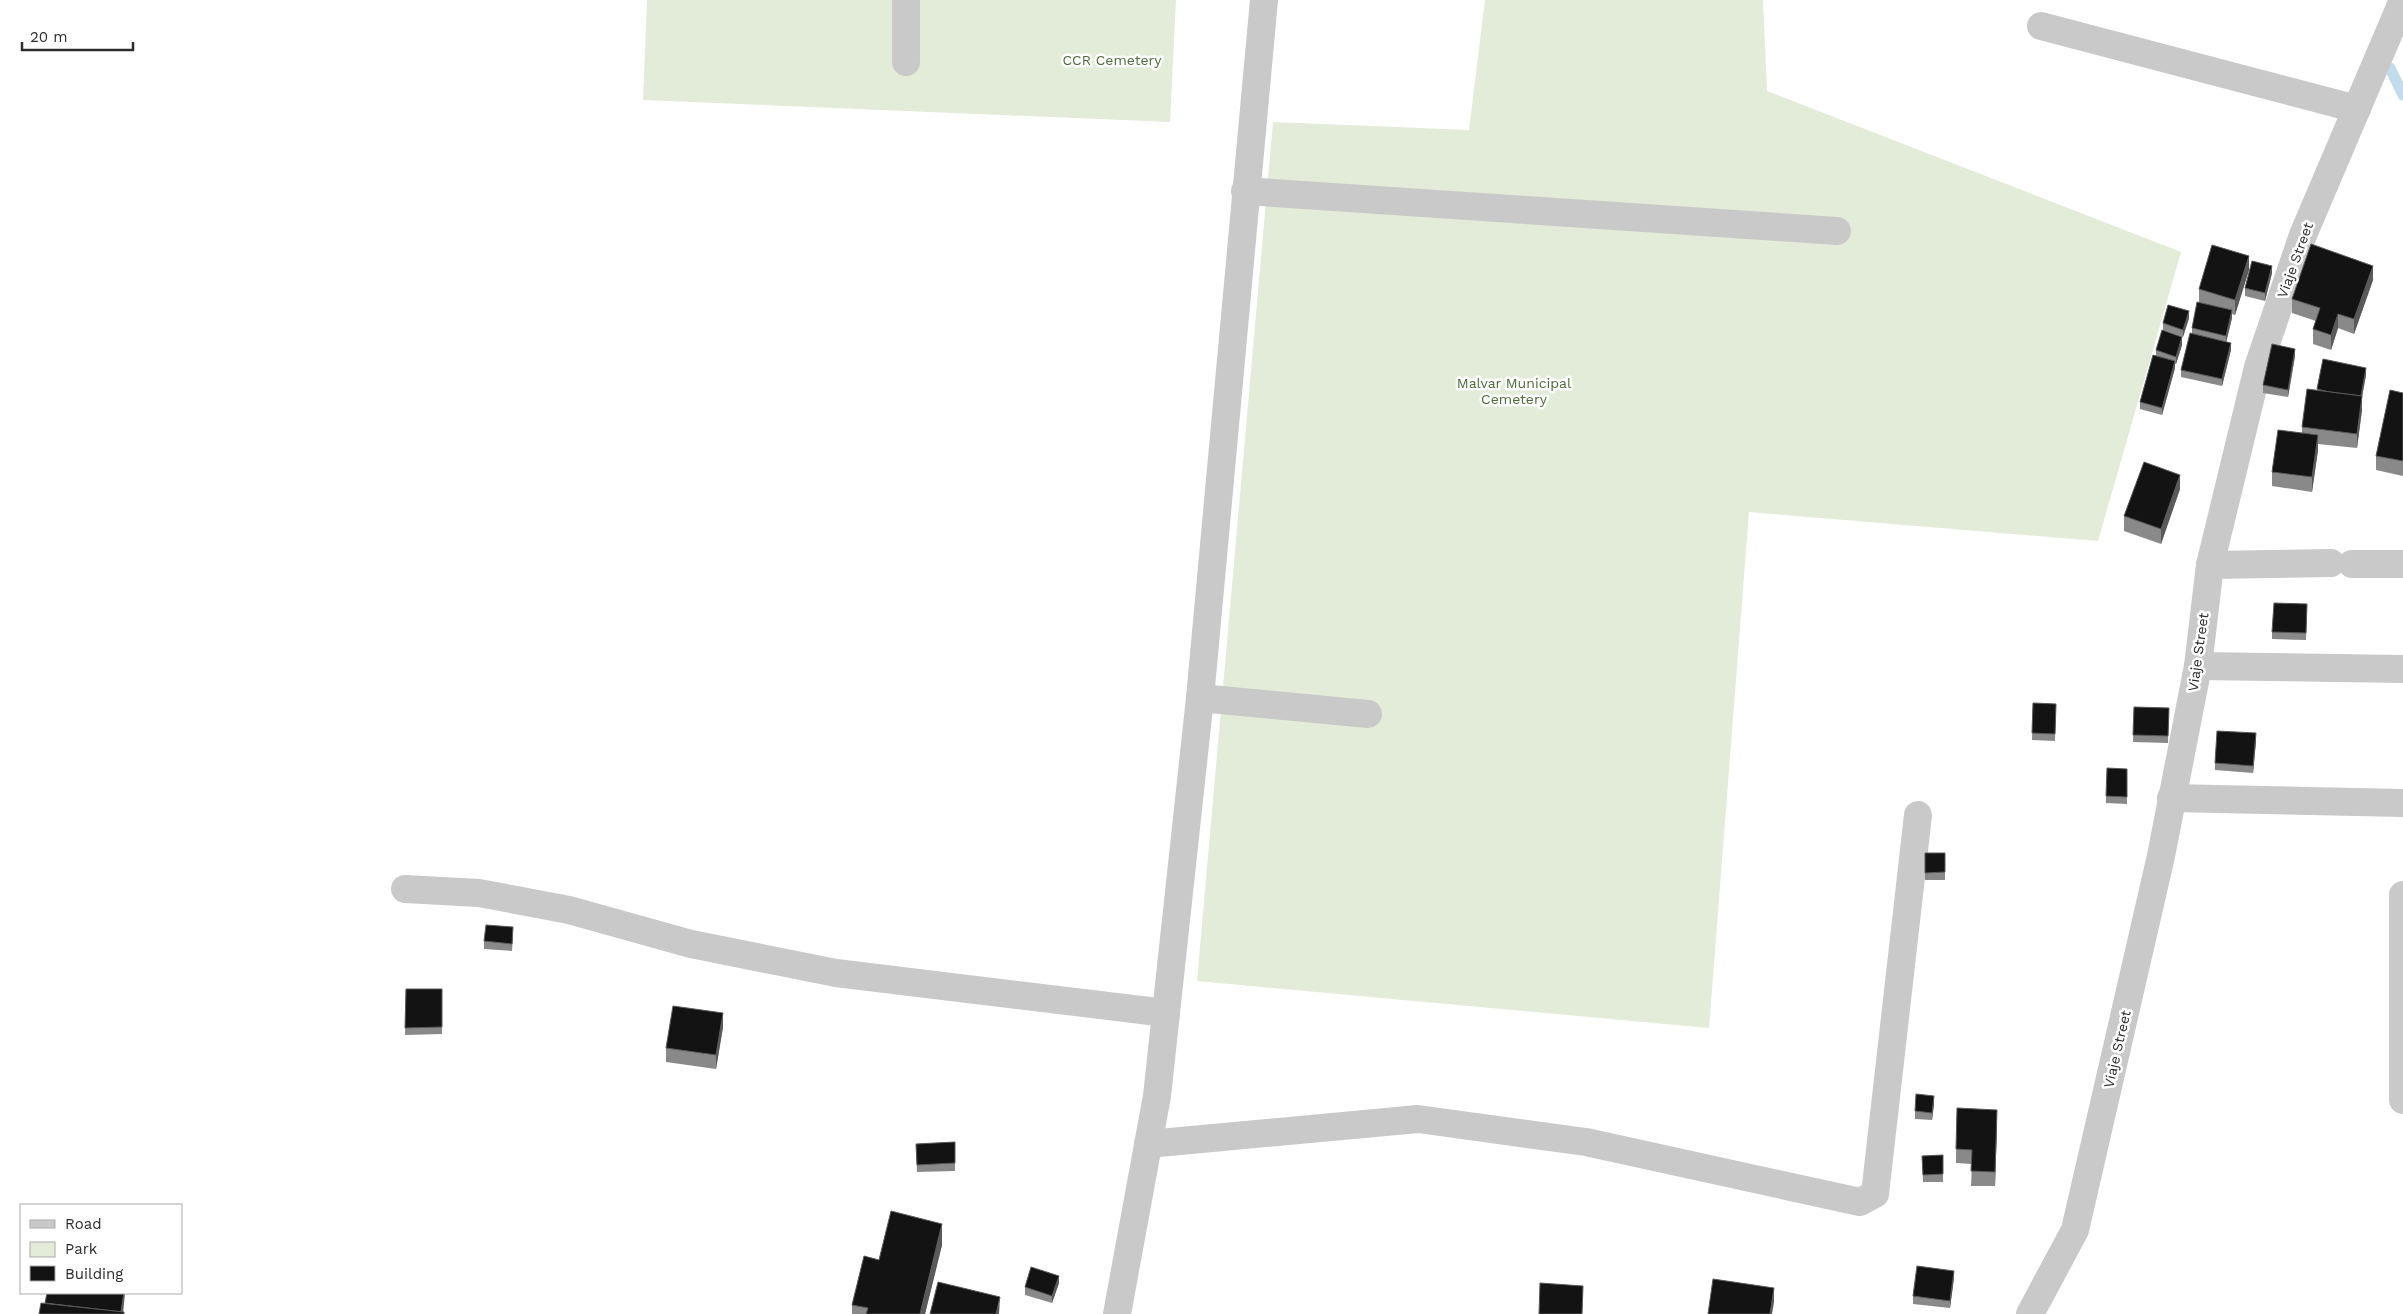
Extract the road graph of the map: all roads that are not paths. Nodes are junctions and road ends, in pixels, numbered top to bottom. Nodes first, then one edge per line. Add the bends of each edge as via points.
1 (906, 0) edge
2 (1264, 0) edge
3 (2403, 0) edge
4 (2041, 26) dead end
5 (906, 62) dead end
6 (2357, 109) junction
7 (1245, 192) junction
8 (1837, 232) dead end
9 (2403, 564) edge
10 (2210, 565) junction
11 (2198, 666) junction
12 (2403, 669) edge
13 (1200, 698) junction
14 (1368, 714) dead end
15 (2171, 798) junction
16 (2403, 804) edge
17 (1918, 816) dead end
18 (405, 889) dead end
19 (2403, 895) edge
20 (1166, 1013) junction
21 (2403, 1100) edge
22 (1148, 1144) junction
23 (1117, 1314) edge
24 (2030, 1314) edge

1 - 5 street
2 - 7 street
3 - 6 street, Viaje Street
4 - 6 street
6 - 10 street, Viaje Street via 2303,235 2258,367
7 - 8 street
7 - 13 street
9 - 10 street
10 - 11 street, Viaje Street
11 - 12 street
11 - 15 street, Viaje Street
13 - 14 street
13 - 20 street
15 - 16 street
15 - 24 street, Viaje Street via 2159,865 2075,1230
17 - 22 street via 1875,1194 1860,1202 1586,1142 1418,1119
18 - 20 street via 479,893 568,910 691,944 836,973
19 - 21 street
20 - 22 street
22 - 23 street

